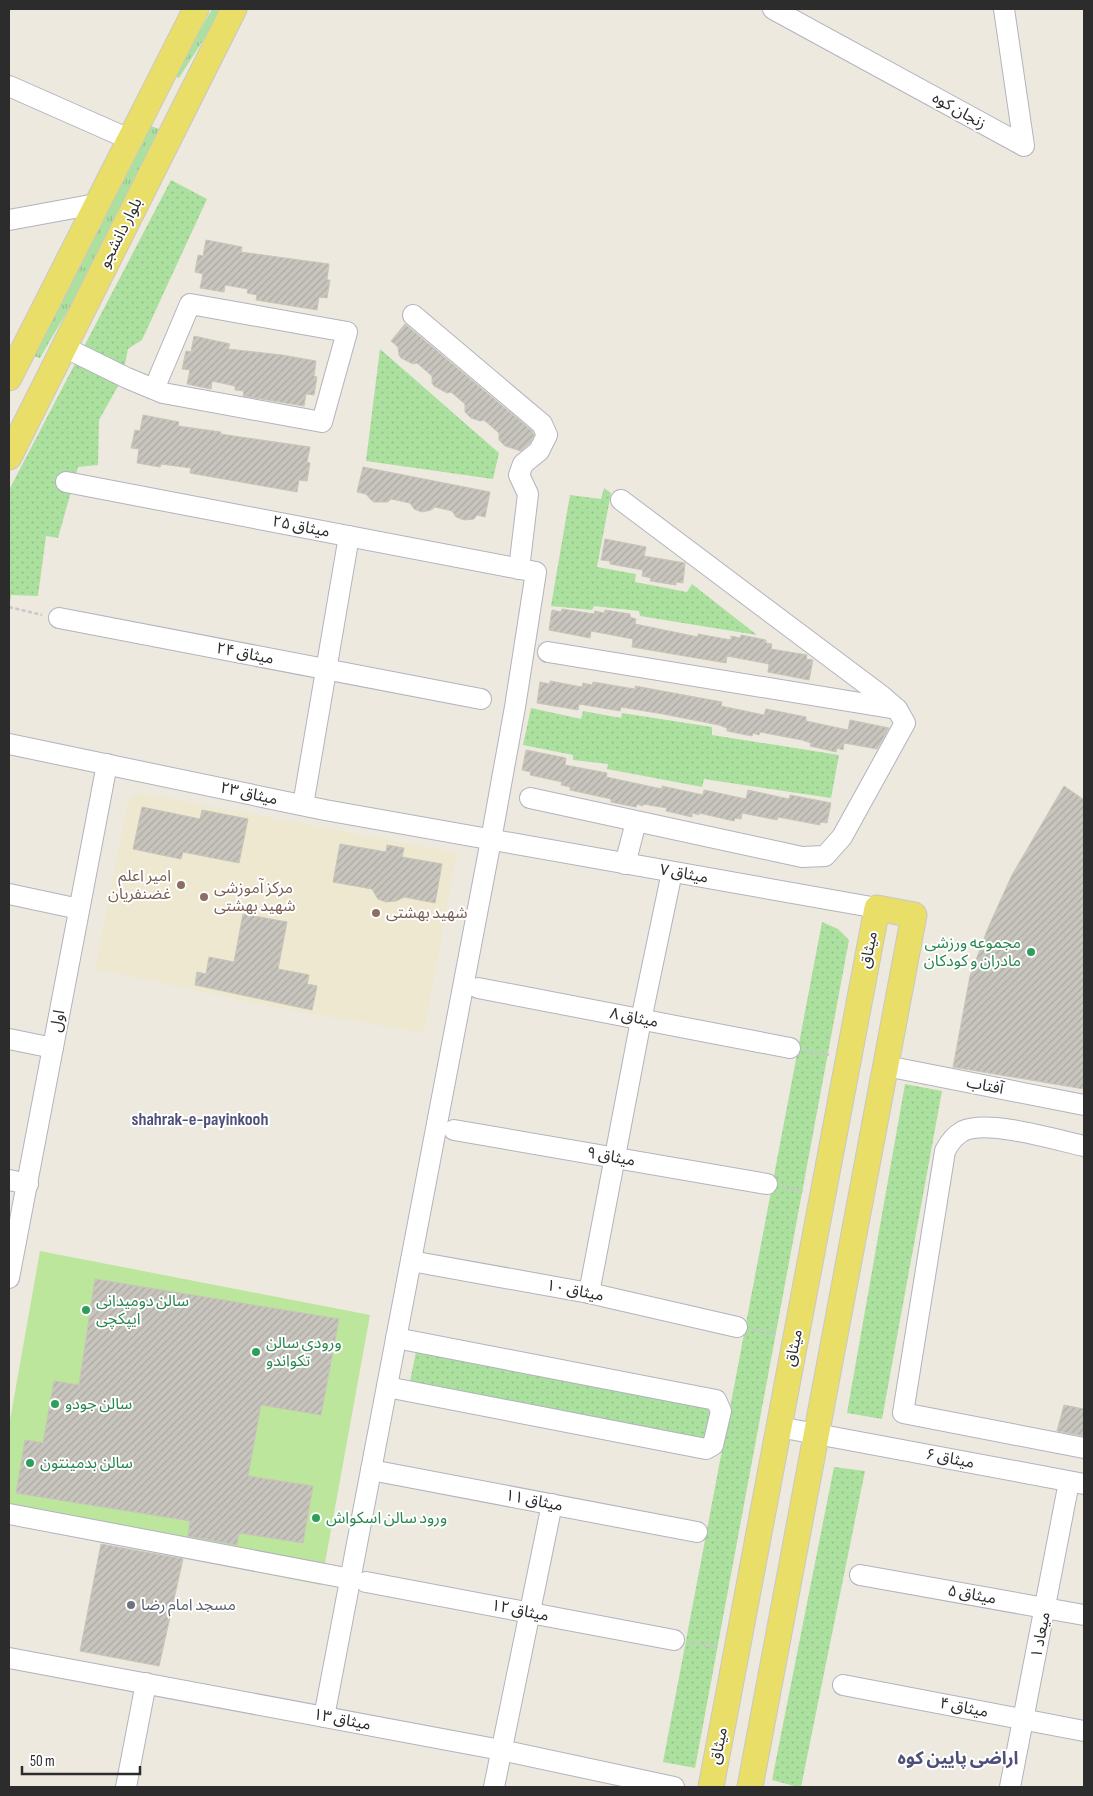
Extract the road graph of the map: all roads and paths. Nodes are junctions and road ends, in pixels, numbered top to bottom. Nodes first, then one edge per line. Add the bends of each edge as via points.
1 (234, 9) edge
2 (773, 9) edge
3 (1004, 9) edge
4 (194, 10) edge
5 (9, 86) edge
6 (155, 88) junction
7 (187, 102) junction
8 (129, 139) junction
9 (96, 204) junction
10 (9, 220) edge
11 (413, 315) dead end
12 (64, 347) junction
13 (9, 379) edge
14 (154, 389) junction
15 (41, 393) junction
16 (9, 457) edge
17 (66, 482) dead end
18 (621, 500) dead end
19 (349, 536) junction
20 (528, 570) junction
21 (9, 608) edge
22 (58, 618) joint
23 (548, 652) dead end
24 (326, 669) junction
25 (481, 699) dead end
26 (897, 709) junction
27 (9, 744) edge
28 (107, 764) junction
29 (530, 798) dead end
30 (302, 805) junction
31 (636, 822) junction
32 (491, 840) junction
33 (625, 864) junction
34 (672, 872) junction
35 (9, 894) edge
36 (79, 908) junction
37 (877, 908) junction
38 (478, 988) dead end
39 (641, 1020) junction
40 (9, 1039) edge
41 (53, 1048) junction
42 (790, 1048) joint
43 (849, 1058) junction
44 (886, 1066) junction
45 (1084, 1105) edge
46 (454, 1130) dead end
47 (1084, 1146) edge
48 (615, 1158) junction
49 (18, 1182) edge
50 (767, 1184) joint
51 (823, 1194) junction
52 (411, 1261) junction
53 (10, 1267) edge
54 (589, 1293) junction
55 (737, 1327) joint
56 (796, 1337) junction
57 (396, 1338) junction
58 (387, 1387) junction
59 (780, 1427) junction
60 (816, 1434) junction
61 (1084, 1448) edge
62 (371, 1470) junction
63 (1077, 1483) edge
64 (552, 1504) junction
65 (9, 1514) edge
66 (697, 1532) dead end
67 (860, 1575) dead end
68 (358, 1580) junction
69 (1046, 1609) junction
70 (530, 1612) junction
71 (1084, 1615) edge
72 (674, 1640) joint
73 (737, 1651) junction
74 (9, 1658) edge
75 (146, 1683) junction
76 (843, 1685) dead end
77 (324, 1717) junction
78 (1023, 1720) junction
79 (1084, 1731) edge
80 (501, 1750) junction
81 (126, 1787) edge
82 (494, 1787) edge
83 (674, 1787) edge
84 (712, 1787) edge
85 (750, 1787) edge
86 (1010, 1787) edge

1 - 7 main road, بلوار دانشجو
2 - 3 street, زنجان کوه via 1024,146
4 - 6 main road
5 - 8 street
6 - 7 main road
6 - 8 main road
7 - 12 main road, بلوار دانشجو
8 - 9 main road
9 - 10 street
9 - 13 main road
11 - 20 street via 542,424 547,435 539,451 523,464 519,475 528,494
12 - 14 street
12 - 15 main road, بلوار دانشجو
13 - 15 main road
14 - 14 street via 322,422 347,332 190,304
15 - 16 main road, بلوار دانشجو
17 - 19 street, میثاق ۲۵
18 - 26 street
19 - 20 street, میثاق ۲۵
19 - 24 street
20 - 32 street via 515,707
21 - 22 path
22 - 24 street, میثاق ۲۴
23 - 26 street
24 - 25 street, میثاق ۲۴
24 - 30 street
26 - 31 street via 905,723 842,838 824,856 802,857
27 - 28 street, میثاق ۲۳
28 - 30 street, میثاق ۲۳
28 - 36 street, اول
29 - 31 street
30 - 32 street, میثاق ۲۳
31 - 33 street
32 - 33 street, میثاق ۷
32 - 52 street
33 - 34 street, میثاق ۷
34 - 37 street, میثاق ۷
34 - 39 street
35 - 36 street
36 - 41 street, اول
37 - 43 main road, میثاق
37 - 44 main road via 914,915
38 - 39 street, میثاق ۸
39 - 42 street, میثاق ۸
39 - 48 street
40 - 41 street
41 - 49 street, اول
42 - 43 path
43 - 51 main road, میثاق
44 - 45 street, آفتاب
44 - 60 main road
46 - 48 street, میثاق ۹
47 - 61 street via 1000,1128 980,1127 964,1131 951,1141 945,1151 903,1413
48 - 50 street, میثاق ۹
48 - 54 street
49 - 53 street, اول
50 - 51 path
51 - 56 main road, میثاق
52 - 54 street, میثاق ۱۰
52 - 57 street
54 - 55 street, میثاق ۱۰
55 - 56 path
56 - 59 main road, میثاق
57 - 58 street
57 - 58 street via 716,1400 721,1411 713,1445 706,1449
58 - 62 street
59 - 60 street, میثاق ۶
59 - 73 main road, میثاق
60 - 63 street, میثاق ۶
60 - 85 main road
62 - 64 street, میثاق ۱۱
62 - 68 street
63 - 69 street, میعاد ۱
64 - 66 street, میثاق ۱۱
64 - 70 street
65 - 68 street, میثاق ۱۲
67 - 69 street, میثاق ۵
68 - 70 street, میثاق ۱۲
68 - 77 street
69 - 71 street, میثاق ۵
69 - 78 street, میعاد ۱
70 - 72 street, میثاق ۱۲
70 - 80 street
72 - 73 path
73 - 84 main road, میثاق
74 - 75 street, میثاق ۱۳
75 - 77 street, میثاق ۱۳
75 - 81 street
76 - 78 street, میثاق ۴
77 - 80 street, میثاق ۱۳
78 - 79 street, میثاق ۴
78 - 86 street, میعاد ۱
80 - 82 street
80 - 83 street, میثاق ۱۳

